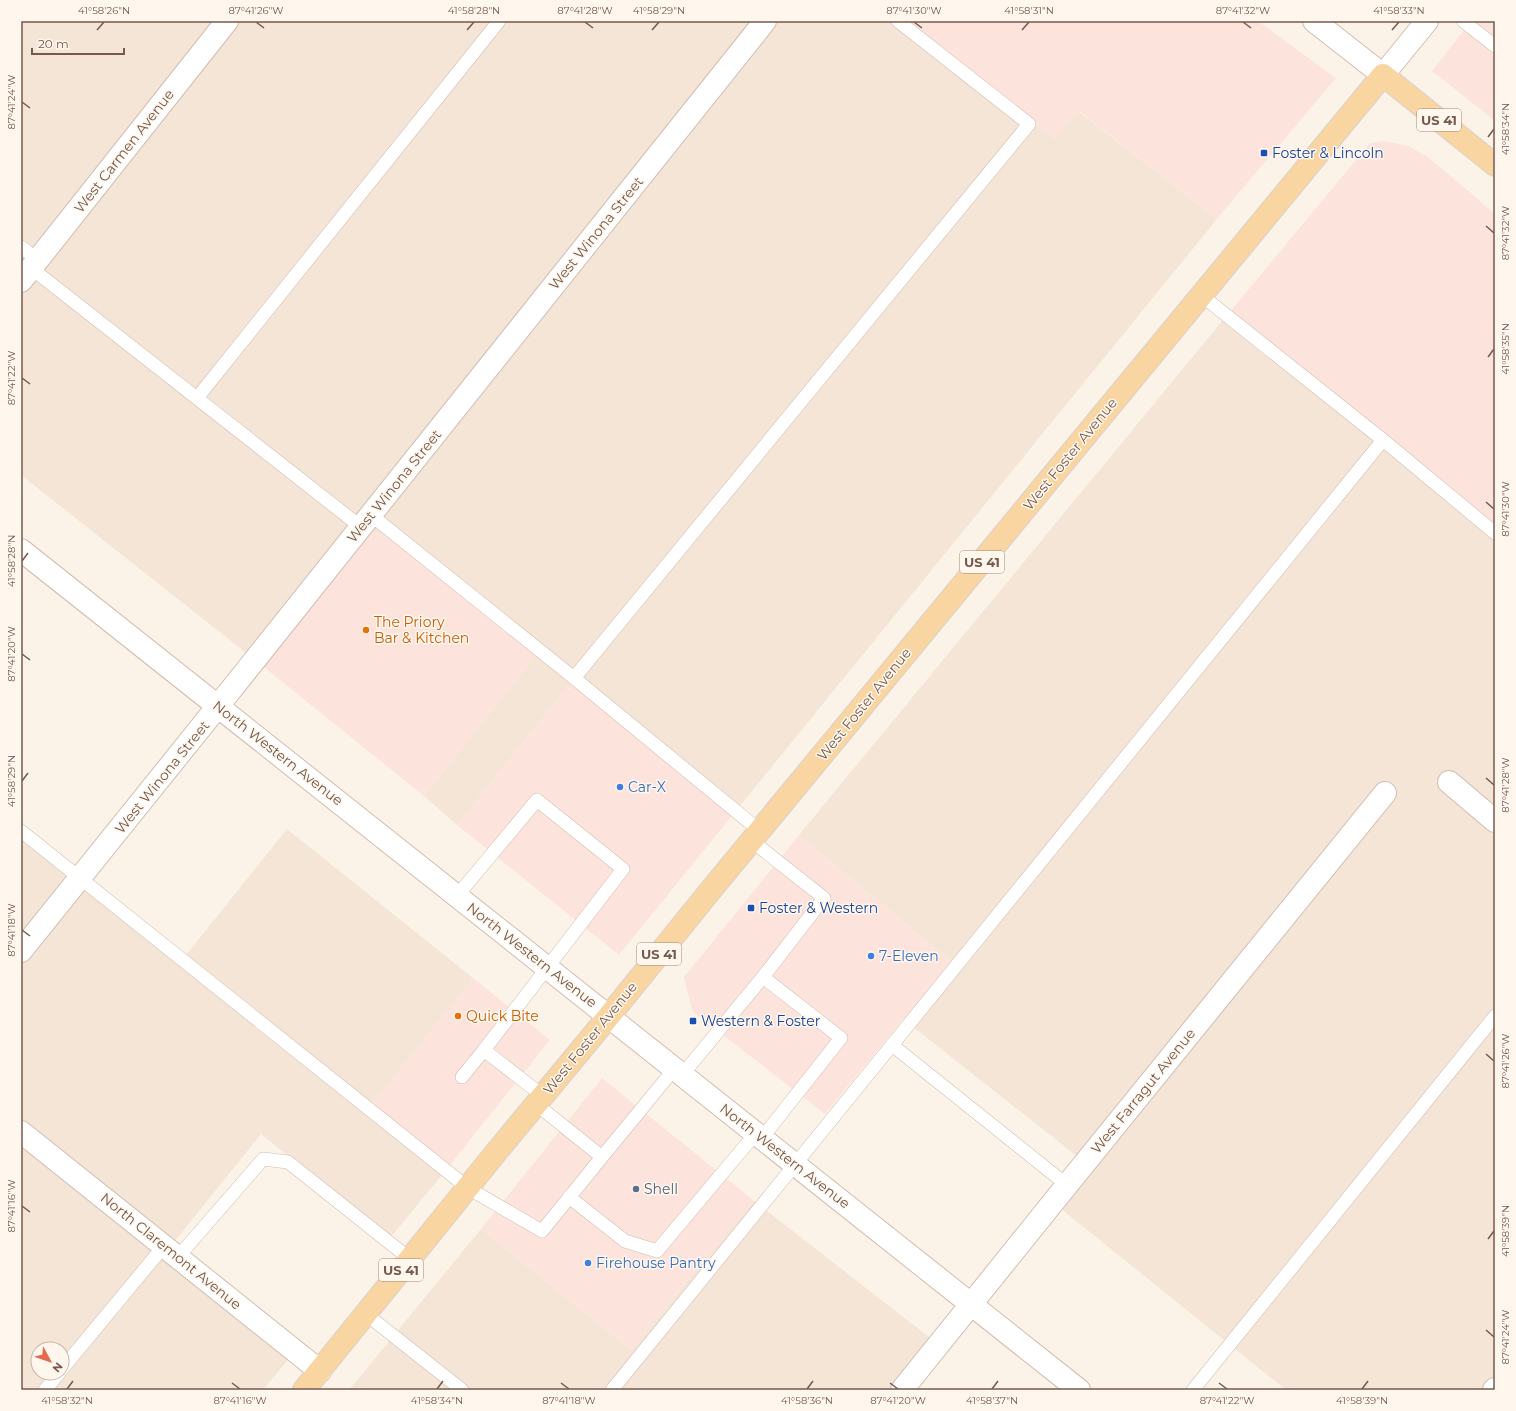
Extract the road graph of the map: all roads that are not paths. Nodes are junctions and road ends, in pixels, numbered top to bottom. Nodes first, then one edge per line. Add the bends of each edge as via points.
1 (227, 21) edge
2 (499, 21) edge
3 (766, 21) edge
4 (898, 21) edge
5 (1314, 21) edge
6 (1427, 21) edge
7 (1463, 21) edge
8 (1495, 46) edge
9 (1383, 75) junction
10 (1495, 165) edge
11 (21, 246) edge
12 (30, 270) edge
13 (1201, 295) junction
14 (197, 398) junction
15 (1383, 440) junction
16 (366, 521) junction
17 (1495, 533) edge
18 (21, 550) edge
19 (574, 678) junction
20 (218, 706) junction
21 (1449, 782) dead end
22 (1385, 793) dead end
23 (1495, 821) edge
24 (21, 831) edge
25 (756, 836) junction
26 (80, 878) junction
27 (457, 896) junction
28 (21, 951) edge
29 (547, 967) junction
30 (763, 977) junction
31 (609, 1016) junction
32 (1495, 1016) edge
33 (892, 1046) junction
34 (484, 1050) junction
35 (678, 1072) junction
36 (462, 1077) dead end
37 (540, 1100) junction
38 (21, 1132) edge
39 (759, 1136) junction
40 (602, 1157) junction
41 (795, 1165) junction
42 (1067, 1185) junction
43 (468, 1188) junction
44 (569, 1197) junction
45 (171, 1252) junction
46 (410, 1259) junction
47 (972, 1305) junction
48 (366, 1314) junction
49 (70, 1360) edge
50 (320, 1371) junction
51 (52, 1381) edge
52 (45, 1390) edge
53 (304, 1390) edge
54 (462, 1390) edge
55 (612, 1390) edge
56 (902, 1390) edge
57 (1079, 1390) edge
58 (1193, 1390) edge

1 - 12 street, West Carmen Avenue
2 - 14 lane
3 - 16 street, West Winona Street
4 - 19 lane via 1029,124
5 - 9 street
6 - 9 street, West Foster Avenue
7 - 8 lane
9 - 10 main road, US 41
9 - 13 main road, West Foster Avenue / US 41
11 - 12 lane
12 - 14 lane
13 - 15 lane
13 - 25 main road, West Foster Avenue / US 41
14 - 16 lane
15 - 17 lane
15 - 33 lane
16 - 19 lane
16 - 20 street, West Winona Street
18 - 20 street, North Western Avenue
19 - 25 lane
20 - 26 street, West Winona Street
20 - 27 street, North Western Avenue
21 - 23 street
22 - 42 street, West Farragut Avenue
24 - 26 lane
25 - 30 lane via 824,898
25 - 31 main road, West Foster Avenue / US 41
26 - 28 street, West Winona Street
26 - 43 lane
27 - 29 street, North Western Avenue
27 - 29 lane via 537,800 623,869
29 - 31 street, North Western Avenue
29 - 34 lane
30 - 35 lane
30 - 39 lane via 841,1038
31 - 35 street, North Western Avenue
31 - 37 main road, West Foster Avenue / US 41
32 - 58 lane
33 - 41 lane
33 - 42 lane
34 - 36 lane
34 - 37 lane
35 - 39 street, North Western Avenue
35 - 40 lane
37 - 40 lane
37 - 43 main road, West Foster Avenue / US 41
38 - 45 street, North Claremont Avenue
39 - 41 street, North Western Avenue
39 - 44 lane via 657,1251 625,1241
40 - 44 lane
41 - 47 street, North Western Avenue
41 - 55 lane
42 - 47 street, West Farragut Avenue
43 - 44 lane via 542,1231
43 - 46 main road, West Foster Avenue / US 41
45 - 46 lane via 263,1159 288,1162
45 - 49 lane
45 - 50 street, North Claremont Avenue
46 - 48 main road, West Foster Avenue / US 41
47 - 56 street, West Farragut Avenue
47 - 57 street, North Western Avenue
48 - 50 main road, West Foster Avenue / US 41
48 - 54 lane
50 - 53 main road, West Foster Avenue / US 41
51 - 52 lane

